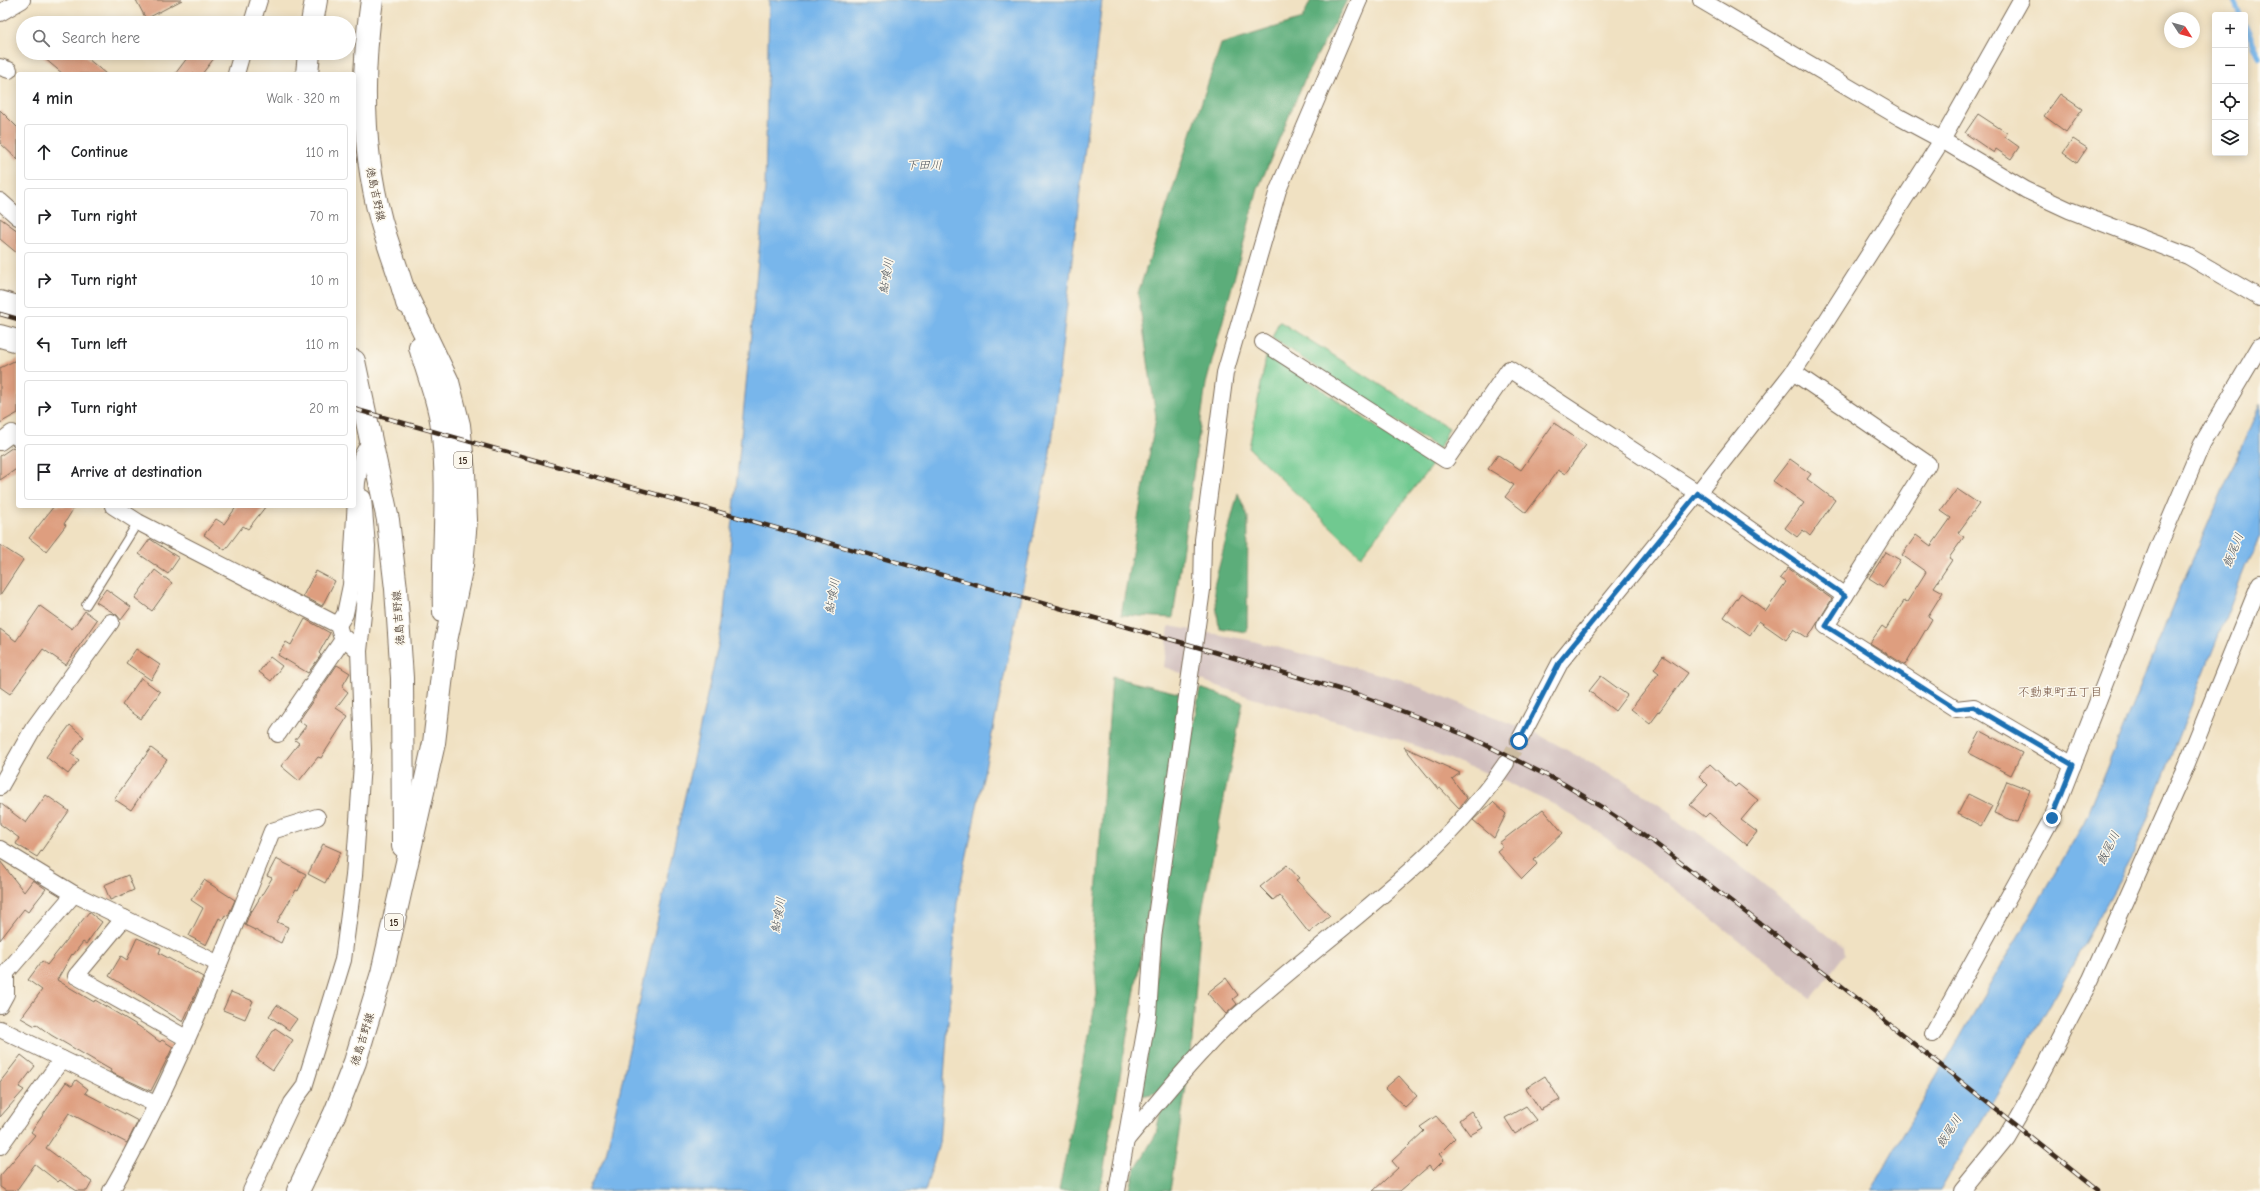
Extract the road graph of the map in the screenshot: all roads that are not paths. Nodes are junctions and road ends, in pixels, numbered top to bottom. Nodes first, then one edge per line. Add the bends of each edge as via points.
1 (22, 0) edge
2 (259, 0) edge
3 (316, 0) edge
4 (372, 0) edge
5 (1359, 0) edge
6 (1701, 0) edge
7 (2021, 0) edge
8 (0, 13) edge
9 (254, 16) edge
10 (313, 16) edge
11 (240, 60) edge
12 (308, 60) edge
13 (237, 72) edge
14 (307, 72) edge
15 (1942, 140) junction
16 (0, 201) edge
17 (16, 215) edge
18 (2260, 298) edge
19 (0, 302) edge
20 (16, 307) edge
21 (0, 336) edge
22 (16, 340) edge
23 (1263, 342) dead end
24 (2260, 346) edge
25 (356, 370) edge
26 (1793, 372) junction
27 (371, 440) junction
28 (357, 482) junction
29 (1698, 493) junction
30 (356, 499) edge
31 (116, 508) edge
32 (355, 508) edge
33 (138, 522) junction
34 (2260, 583) edge
35 (1845, 596) junction
36 (86, 605) dead end
37 (110, 622) dead end
38 (341, 632) junction
39 (359, 651) junction
40 (278, 734) dead end
41 (1519, 741) tunnel mouth
42 (1506, 763) tunnel mouth
43 (2073, 765) junction
44 (0, 787) edge
45 (317, 817) dead end
46 (0, 848) edge
47 (404, 879) junction
48 (74, 894) junction
49 (124, 918) junction
50 (219, 964) junction
51 (0, 1005) edge
52 (0, 1029) edge
53 (1933, 1034) dead end
54 (186, 1038) junction
55 (62, 1059) junction
56 (157, 1105) junction
57 (1126, 1140) junction
58 (0, 1146) edge
59 (298, 1190) edge
60 (111, 1191) edge
61 (251, 1191) edge
62 (1117, 1191) edge
63 (1962, 1191) edge

1 - 8 street
2 - 9 street
3 - 10 main road
4 - 47 main road, 徳島吉野線 / 15 via 364,78 370,169 381,220 403,288 448,382 459,425 466,520 462,565 446,641 434,743
5 - 57 street via 1278,190 1225,373 1203,540 1202,590 1153,938 1148,1015
6 - 15 street
7 - 15 street
11 - 13 street
12 - 14 main road
15 - 18 street via 2026,190 2069,210 2188,256
15 - 26 street
16 - 17 street
19 - 20 main road
21 - 22 main road
23 - 29 street via 1446,460 1509,369
24 - 43 street via 2202,444 2157,550
25 - 27 main road, 徳島吉野線 / 15
26 - 29 street
26 - 35 street via 1928,464
27 - 28 street via 362,456
27 - 47 main road, 徳島吉野線 / 15 via 388,520 396,589 402,678
28 - 30 street
28 - 39 street via 365,504 367,546
29 - 35 street
29 - 41 street via 1560,661
31 - 33 street
32 - 38 street via 351,585
33 - 36 lane
33 - 38 street
34 - 63 street via 2183,773 2091,978 2006,1137
35 - 43 street via 1826,626 1956,709 1974,707
37 - 44 street via 33,729
38 - 39 street
38 - 40 street
39 - 61 street via 362,750 354,876 343,960 304,1087 292,1103
42 - 57 street via 1488,791 1445,838 1328,941 1261,995 1208,1044
43 - 53 street via 2052,818
45 - 50 street via 272,830
46 - 48 street
47 - 59 main road, 徳島吉野線 / 15 via 382,973 355,1062 335,1113
48 - 49 street
48 - 51 street via 6,973 6,994
49 - 50 street
49 - 54 street via 76,976
50 - 54 street
52 - 55 street
54 - 56 street
55 - 56 street
55 - 58 street
56 - 60 street
57 - 62 street

